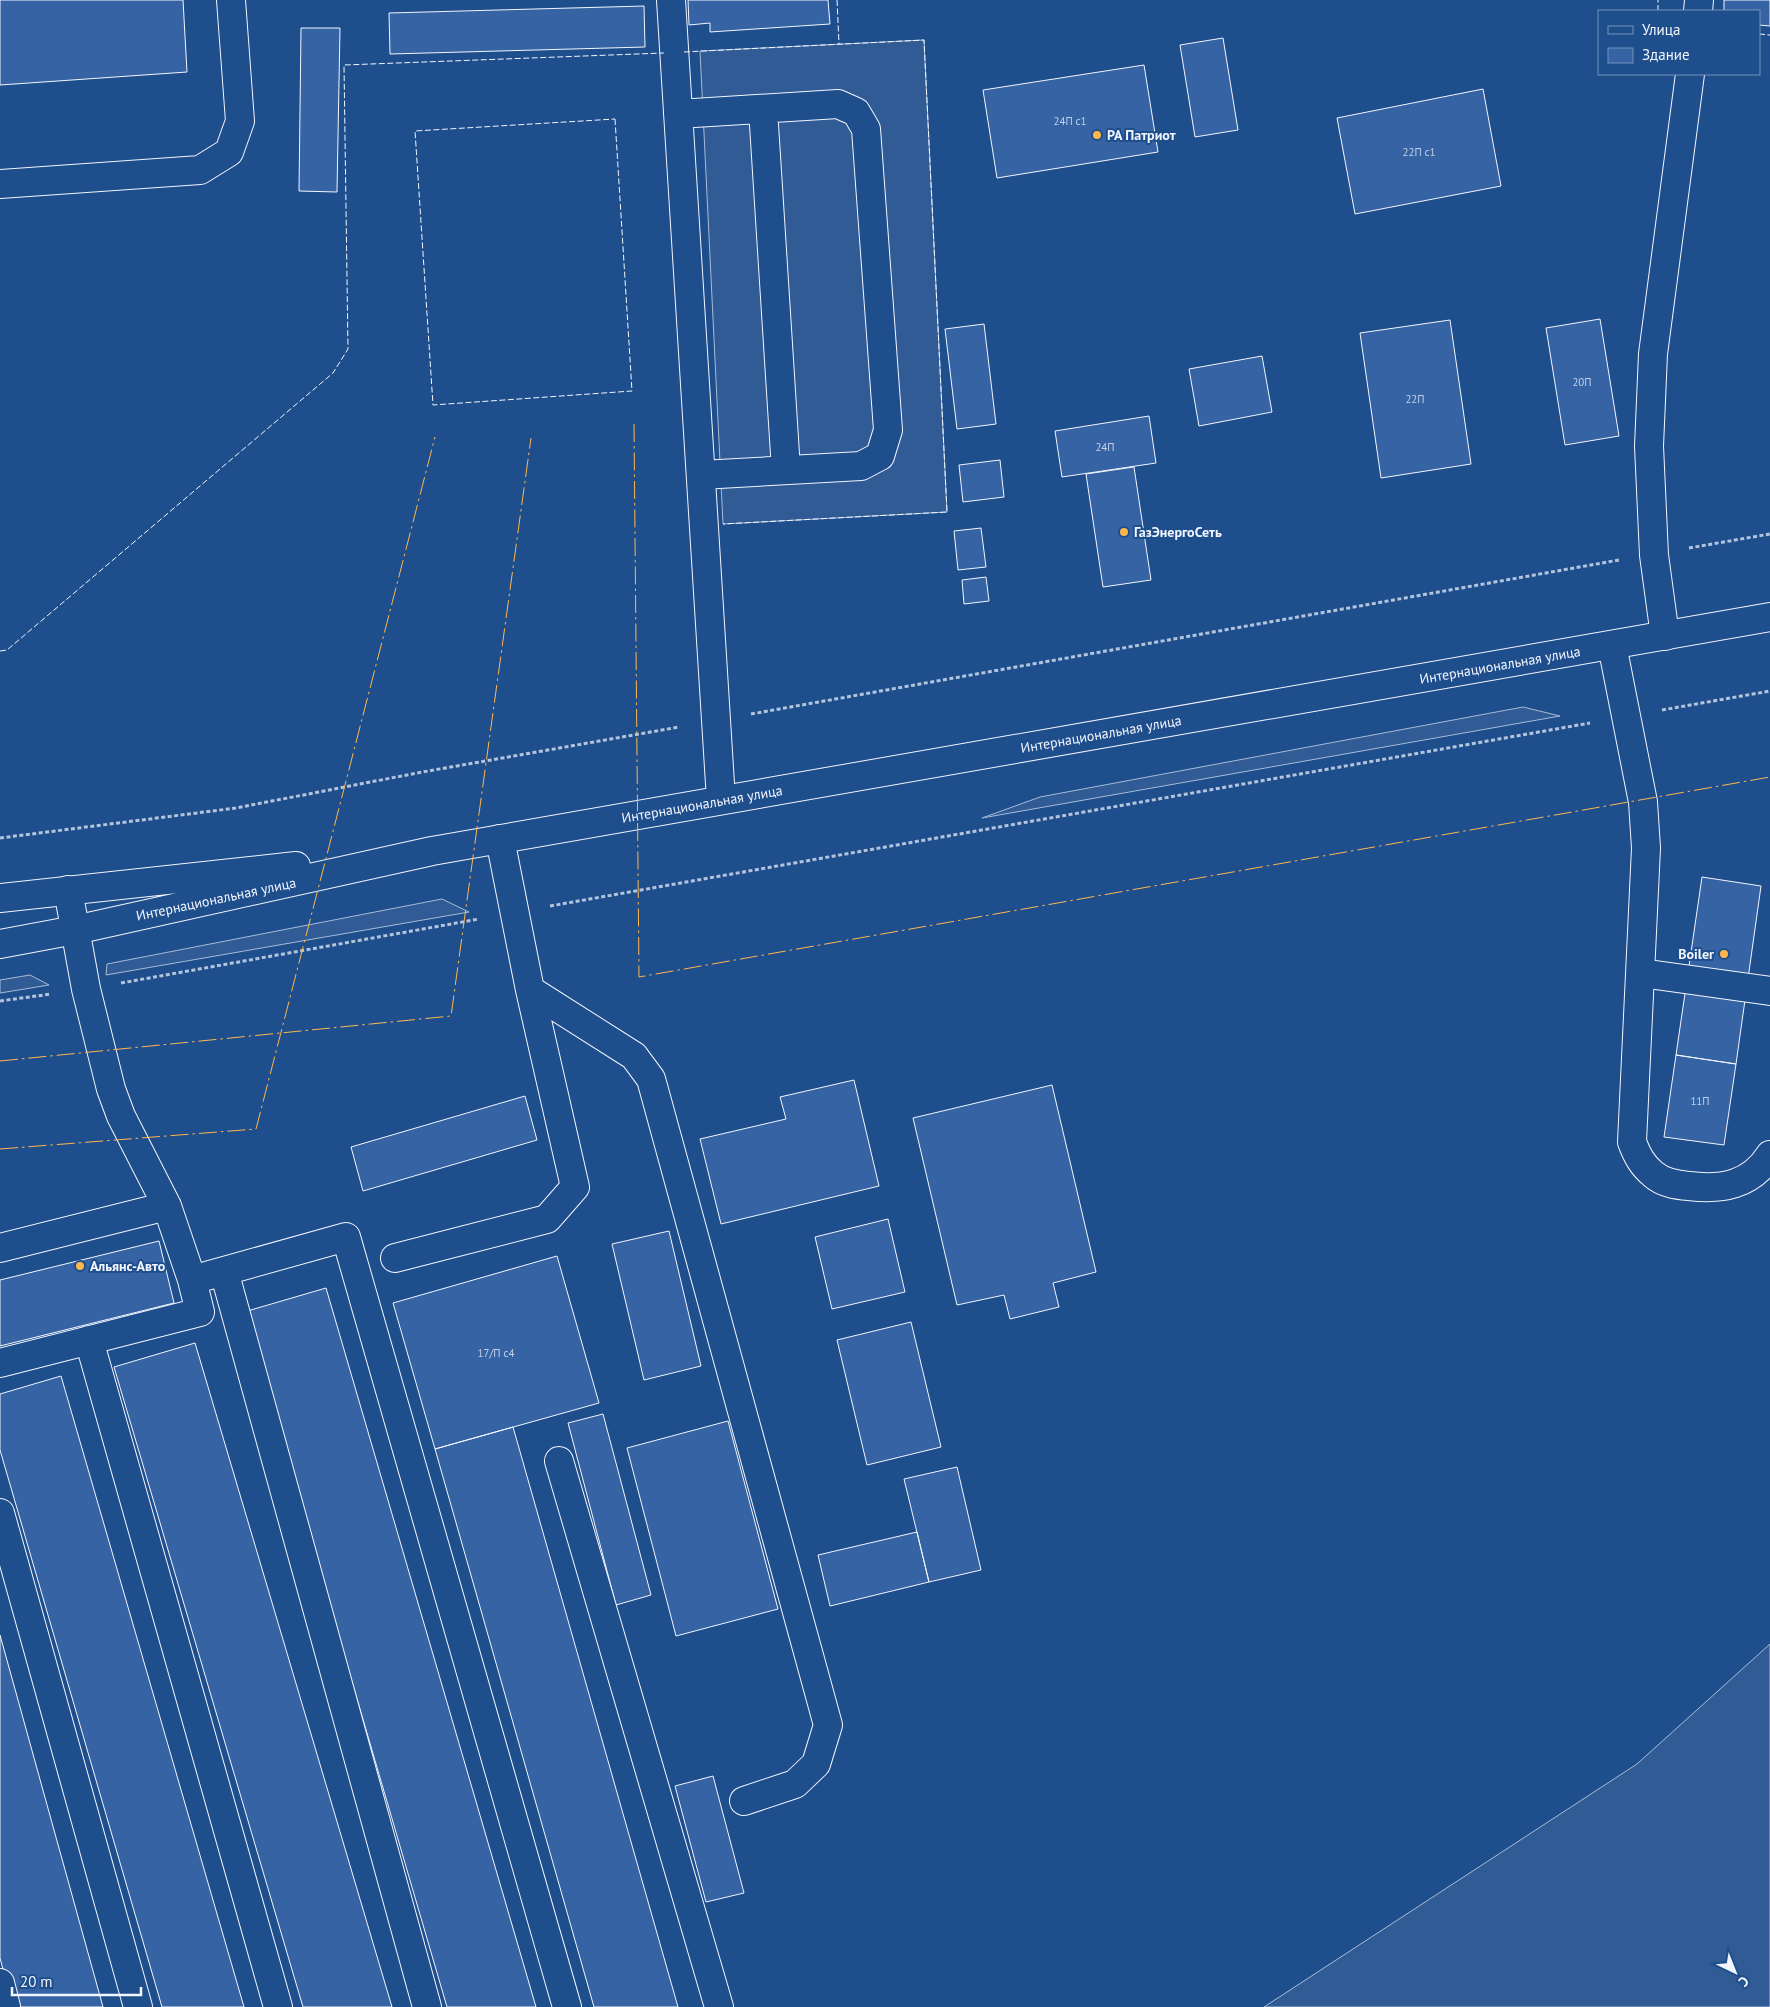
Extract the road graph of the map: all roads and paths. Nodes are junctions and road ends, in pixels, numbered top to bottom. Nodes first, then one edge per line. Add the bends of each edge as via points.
1 (231, 0) edge
2 (671, 0) edge
3 (1690, 75) edge
4 (763, 108) junction
5 (678, 114) junction
6 (0, 184) edge
7 (786, 470) junction
8 (701, 475) junction
9 (1770, 534) edge
10 (1654, 555) junction
11 (1770, 617) edge
12 (1665, 636) junction
13 (1612, 645) junction
14 (1770, 691) edge
15 (1626, 716) junction
16 (716, 720) junction
17 (721, 800) junction
18 (0, 838) edge
19 (500, 839) junction
20 (432, 851) junction
21 (68, 890) junction
22 (0, 898) edge
23 (514, 913) junction
24 (75, 930) junction
25 (0, 944) edge
26 (1641, 973) junction
27 (86, 989) junction
28 (530, 990) junction
29 (1770, 991) edge
30 (0, 1002) edge
31 (1770, 1155) edge
32 (166, 1206) junction
33 (0, 1248) edge
34 (395, 1258) dead end
35 (224, 1271) junction
36 (192, 1280) junction
37 (89, 1340) junction
38 (0, 1363) edge
39 (559, 1462) dead end
40 (0, 1513) edge
41 (744, 1801) dead end
42 (138, 2007) edge
43 (278, 2007) edge
44 (427, 2007) edge
45 (567, 2007) edge
46 (719, 2007) edge

1 - 6 main road via 240,121 230,152 200,170
2 - 5 main road
3 - 10 main road via 1653,354 1650,446
4 - 5 main road
4 - 7 main road
4 - 7 main road via 838,104 856,112 866,129 888,430 880,456 861,466
5 - 8 main road
7 - 8 main road
8 - 16 main road
9 - 10 path
10 - 12 main road
10 - 16 path
11 - 12 main road, Интернациональная улица
12 - 13 main road, Интернациональная улица
13 - 15 main road
13 - 17 main road, Интернациональная улица
14 - 15 path
15 - 23 path
15 - 26 main road via 1643,802 1646,848
16 - 17 main road
16 - 18 path via 417,772 236,808
17 - 19 main road, Интернациональная улица
19 - 20 main road, Интернациональная улица
19 - 23 main road
20 - 21 main road, Интернациональная улица
20 - 24 main road, Интернациональная улица
21 - 22 main road, Интернациональная улица
21 - 24 main road
23 - 27 path
23 - 28 main road
24 - 25 main road, Интернациональная улица
24 - 27 main road
26 - 29 main road
26 - 31 main road via 1632,1142 1640,1162 1654,1176 1672,1184 1710,1189 1734,1185 1756,1173
27 - 30 path
27 - 32 main road via 111,1089
28 - 34 main road via 575,1187 547,1219
28 - 41 main road via 634,1056 651,1079 828,1725 816,1764 795,1784
32 - 33 main road
32 - 36 main road
35 - 36 main road
35 - 44 main road
35 - 45 main road via 346,1238
36 - 37 main road via 200,1312
37 - 38 main road
37 - 43 main road
39 - 46 main road
40 - 42 main road

